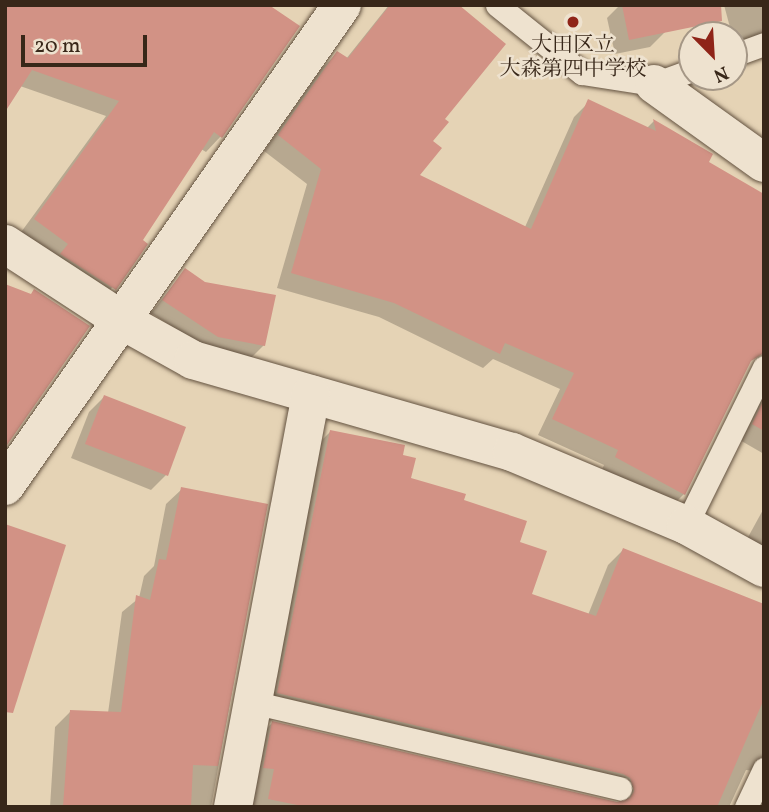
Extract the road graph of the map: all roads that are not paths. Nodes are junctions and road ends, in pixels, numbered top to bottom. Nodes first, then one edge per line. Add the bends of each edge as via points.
1 (342, 5) edge
2 (497, 5) edge
3 (678, 75) edge
4 (654, 84) junction
5 (764, 163) edge
6 (5, 244) edge
7 (122, 321) junction
8 (764, 367) edge
9 (311, 394) junction
10 (5, 486) edge
11 (687, 525) junction
12 (764, 568) edge
13 (252, 702) junction
14 (764, 769) edge
15 (620, 788) dead end
16 (233, 807) edge
17 (746, 807) edge

1 - 7 street
2 - 4 lane via 582,73
3 - 4 lane
4 - 5 street
6 - 7 street
7 - 9 street via 192,360
7 - 10 street
8 - 11 lane
9 - 11 street via 512,453
9 - 13 street
11 - 12 street
13 - 15 lane
13 - 16 street
14 - 17 lane

